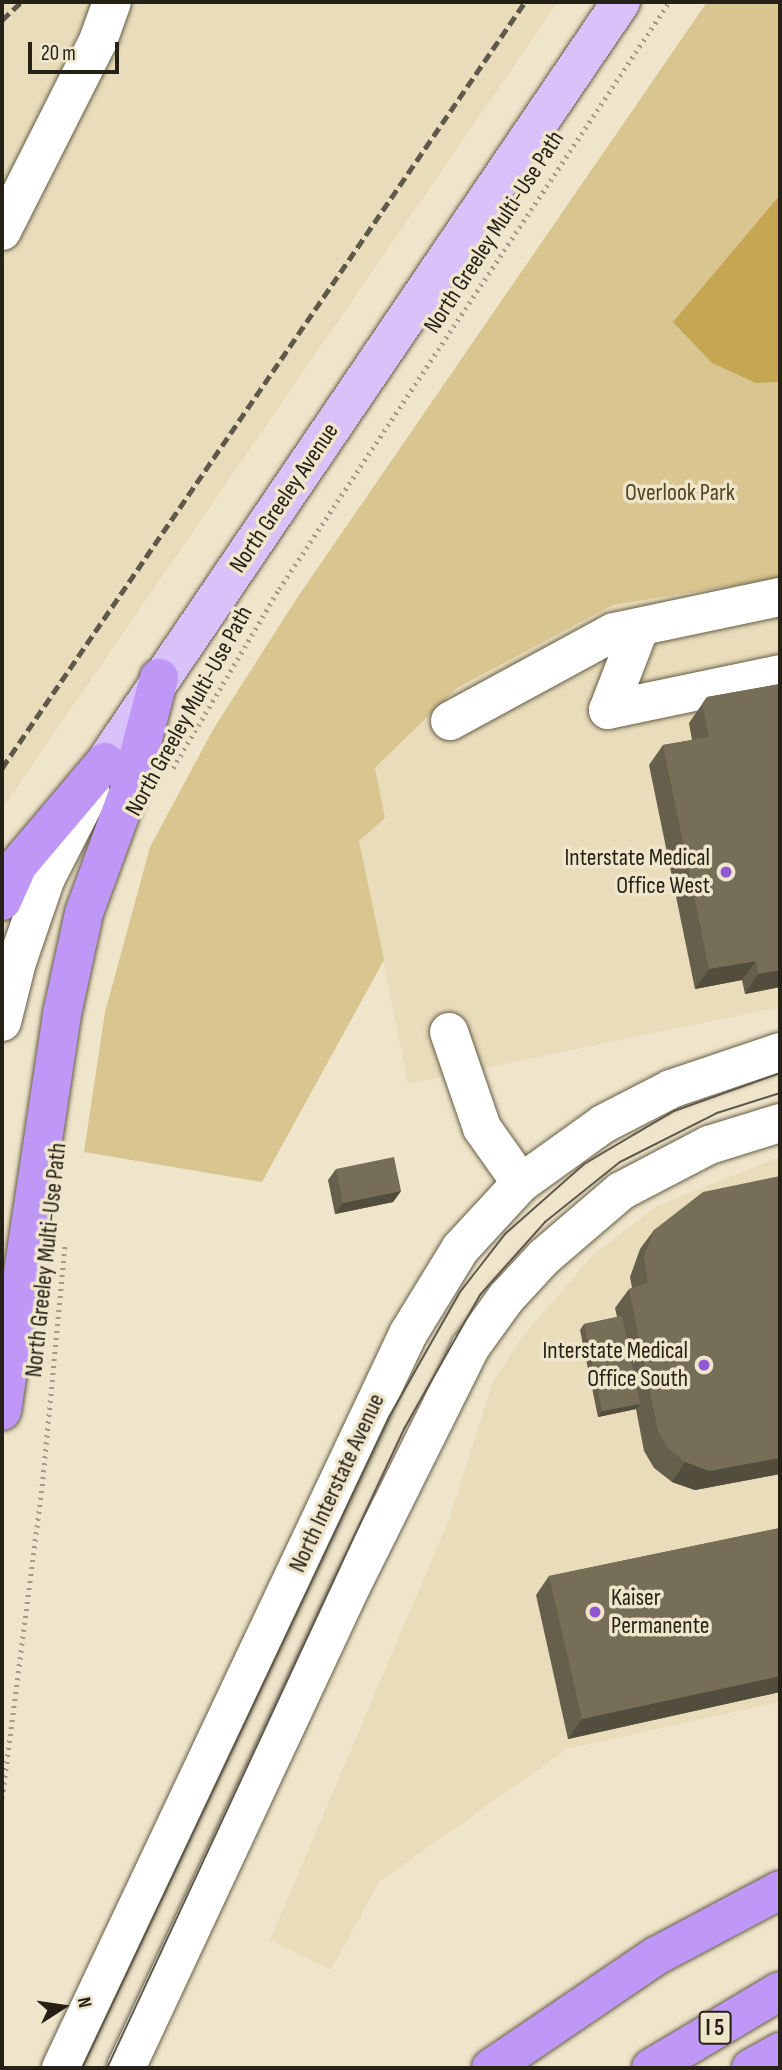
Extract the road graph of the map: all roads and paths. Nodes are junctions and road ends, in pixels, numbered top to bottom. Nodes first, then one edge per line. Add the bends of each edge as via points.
1 (112, 2) edge
2 (621, 2) edge
3 (669, 2) edge
4 (2, 231) edge
5 (780, 597) edge
6 (640, 627) junction
7 (780, 674) edge
8 (159, 678) junction
9 (450, 721) dead end
10 (105, 762) junction
11 (166, 780) dead end
12 (2, 901) edge
13 (2, 1022) edge
14 (449, 1032) dead end
15 (780, 1052) edge
16 (780, 1122) edge
17 (521, 1183) junction
18 (65, 1237) dead end
19 (2, 1411) edge
20 (2, 1798) edge
21 (780, 1890) edge
22 (780, 1991) edge
23 (780, 2052) edge
24 (61, 2068) edge
25 (126, 2068) edge
26 (491, 2068) edge
27 (651, 2068) edge
28 (751, 2068) edge

1 - 4 street via 99,41
2 - 8 main road, North Greeley Avenue
3 - 11 path, North Greeley Multi-Use Path via 279,589
5 - 6 street
6 - 7 street via 607,710
6 - 9 street via 614,632
8 - 10 main road, North Greeley Avenue
8 - 19 highway via 130,788 84,914 62,1014
10 - 12 highway via 18,866
10 - 13 street, North Greeley Avenue via 46,878
14 - 17 street via 481,1129
15 - 17 street, North Interstate Avenue via 671,1089 603,1124
16 - 25 street via 709,1145 621,1191 544,1257 506,1298 470,1348 351,1587
17 - 24 street, North Interstate Avenue via 460,1249 408,1334
18 - 20 path, North Greeley Multi-Use Path via 42,1486
21 - 26 highway via 656,1956
22 - 27 highway, I 5
23 - 28 highway, I 5

